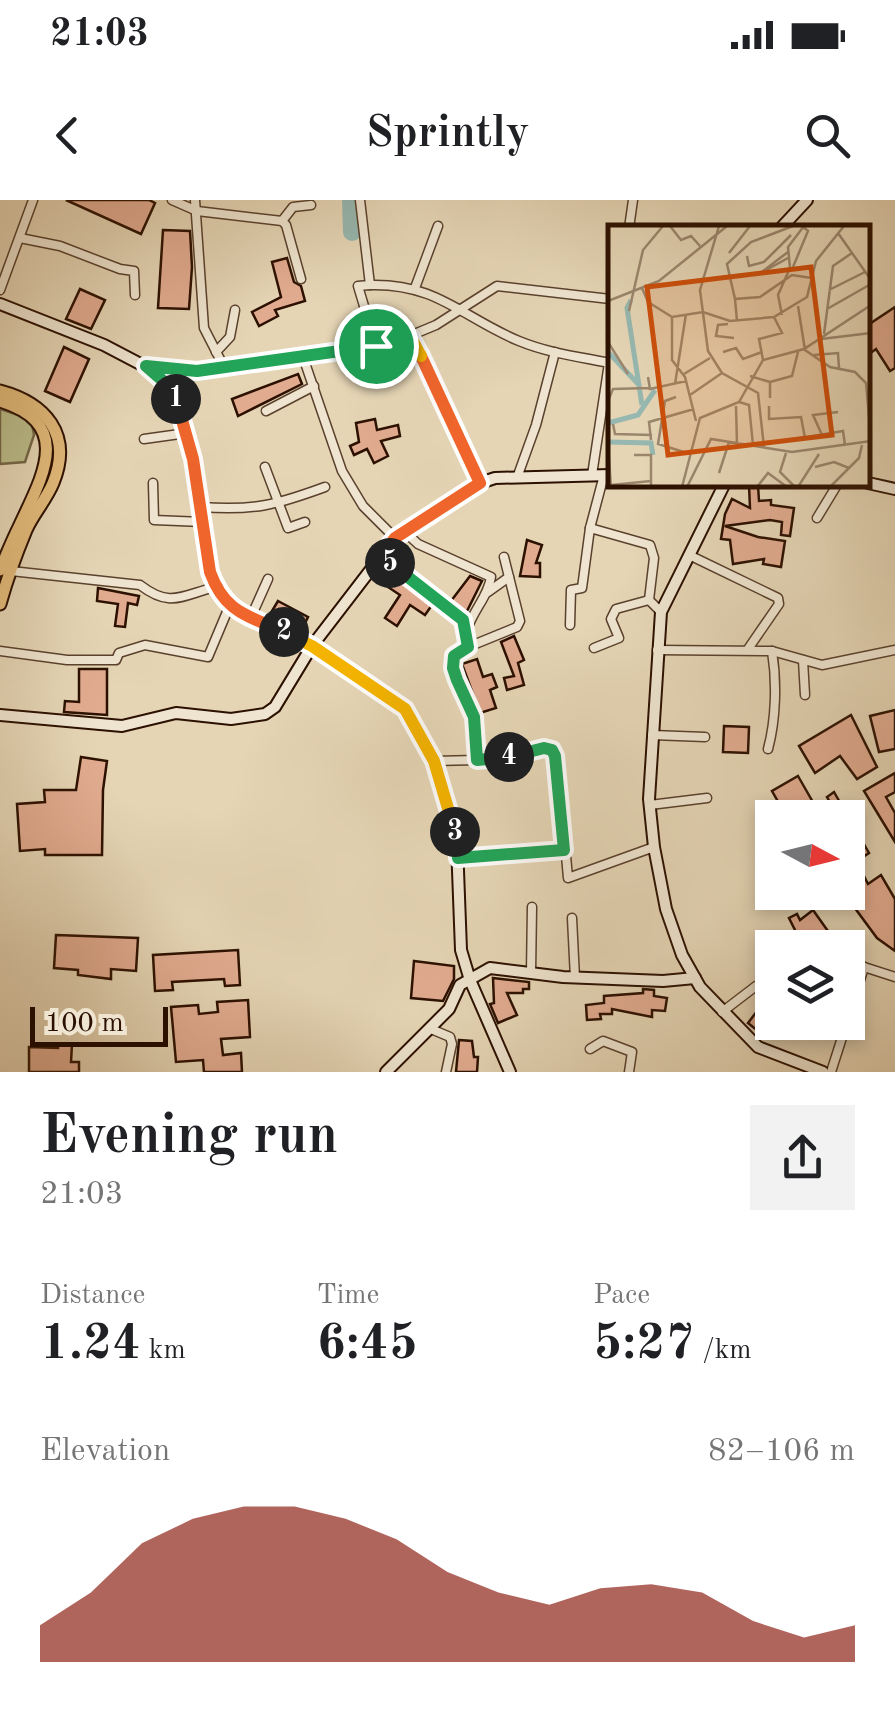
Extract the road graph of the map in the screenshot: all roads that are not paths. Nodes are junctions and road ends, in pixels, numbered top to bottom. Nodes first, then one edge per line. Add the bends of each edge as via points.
1 (33, 200) edge
2 (172, 200) edge
3 (196, 200) edge
4 (360, 200) edge
5 (633, 200) edge
6 (807, 200) edge
7 (311, 205) dead end
8 (197, 210) junction
9 (282, 221) junction
10 (629, 225) edge
11 (785, 225) edge
12 (438, 226) dead end
13 (20, 238) junction
14 (301, 279) dead end
15 (370, 285) junction
16 (415, 288) junction
17 (0, 290) edge
18 (135, 294) dead end
19 (608, 299) edge
20 (0, 304) edge
21 (463, 309) junction
22 (235, 310) dead end
23 (411, 338) junction
24 (376, 346) junction
25 (216, 352) junction
26 (554, 352) junction
27 (302, 354) junction
28 (608, 363) edge
29 (146, 366) junction
30 (224, 367) junction
31 (314, 386) junction
32 (0, 391) edge
33 (608, 391) edge
34 (0, 401) edge
35 (266, 411) dead end
36 (187, 433) junction
37 (144, 439) dead end
38 (264, 466) dead end
39 (518, 476) junction
40 (602, 476) edge
41 (153, 483) dead end
42 (480, 483) junction
43 (870, 483) edge
44 (325, 487) dead end
45 (723, 488) edge
46 (835, 488) edge
47 (895, 489) edge
48 (277, 505) junction
49 (202, 507) junction
50 (817, 518) dead end
51 (204, 522) junction
52 (305, 522) dead end
53 (590, 528) junction
54 (400, 535) junction
55 (690, 555) junction
56 (380, 556) junction
57 (504, 557) dead end
58 (5, 571) edge
59 (509, 577) junction
60 (268, 579) dead end
61 (215, 587) junction
62 (488, 592) junction
63 (650, 600) junction
64 (0, 604) edge
65 (229, 607) junction
66 (661, 612) junction
67 (251, 617) junction
68 (570, 625) dead end
69 (466, 630) junction
70 (312, 646) junction
71 (468, 647) junction
72 (594, 648) dead end
73 (748, 649) junction
74 (657, 650) junction
75 (772, 650) junction
76 (895, 650) edge
77 (0, 651) edge
78 (803, 660) junction
79 (804, 695) dead end
80 (0, 715) edge
81 (652, 735) junction
82 (706, 738) dead end
83 (768, 749) dead end
84 (477, 760) junction
85 (434, 761) junction
86 (707, 798) dead end
87 (650, 804) junction
88 (654, 847) junction
89 (564, 850) junction
90 (458, 858) junction
91 (532, 907) dead end
92 (572, 918) dead end
93 (865, 967) edge
94 (531, 973) junction
95 (895, 977) edge
96 (575, 978) junction
97 (695, 978) junction
98 (470, 980) junction
99 (755, 987) edge
100 (722, 1012) junction
101 (431, 1030) junction
102 (841, 1040) edge
103 (590, 1049) dead end
104 (818, 1071) edge
105 (386, 1072) edge
106 (446, 1072) edge
107 (510, 1072) edge
108 (629, 1072) edge
109 (832, 1072) edge

1 - 13 street
2 - 8 street
3 - 8 street
4 - 15 street
5 - 10 street
6 - 11 street
7 - 9 street via 294,207
8 - 9 street
8 - 25 street via 204,328
9 - 14 street
12 - 16 street
13 - 17 street
13 - 18 street via 134,271
15 - 16 street
15 - 24 street via 358,286
16 - 21 street
19 - 21 street via 497,286
20 - 29 street
21 - 23 street
21 - 26 street via 518,341
22 - 25 street via 230,337
23 - 24 street
23 - 42 street
24 - 27 street
25 - 30 street
26 - 28 street
26 - 39 street
27 - 30 street
27 - 31 street
29 - 30 street
29 - 36 street via 175,396
31 - 35 street
31 - 54 street via 342,471 363,506
32 - 58 main road via 44,412 58,450 53,484
33 - 40 street
34 - 58 main road via 28,412 42,427 46,462
36 - 37 street
36 - 49 street
38 - 48 street
39 - 40 street
39 - 42 street
40 - 53 street
41 - 51 street via 154,520
42 - 54 street
43 - 47 street
44 - 48 street
45 - 55 street
46 - 50 street
48 - 49 street
48 - 52 street via 288,528
49 - 51 street
51 - 61 street
53 - 63 street via 650,544
53 - 68 street via 582,588 571,590
54 - 56 street
54 - 62 street via 485,573 491,577
55 - 66 street
55 - 73 street via 778,598
56 - 69 street via 457,614
56 - 70 street
57 - 59 street
58 - 61 street via 135,584 165,600
58 - 64 main road
59 - 62 street
59 - 71 street via 517,627
60 - 67 street
61 - 65 street
62 - 69 street
63 - 66 street
63 - 72 street via 616,609 611,618 619,638
65 - 67 street
65 - 77 street via 208,657 146,646 119,653 116,660
66 - 74 street
67 - 70 street
69 - 71 street
70 - 80 street via 276,707 265,714 230,719 176,713 122,726
70 - 85 street via 405,709
71 - 84 street via 454,656 453,668 474,717
73 - 74 street
73 - 75 street
74 - 81 street
75 - 78 street
75 - 83 street
76 - 78 street via 834,665
78 - 79 street
81 - 82 street
81 - 87 street
84 - 85 street
84 - 89 street via 552,750
85 - 90 street
86 - 87 street
87 - 88 street
88 - 89 street via 568,878
88 - 97 street via 666,909
89 - 90 street
90 - 98 street via 461,950
91 - 94 street
92 - 96 street
93 - 95 street
94 - 96 street
94 - 98 street via 490,968
96 - 97 street
97 - 100 street
98 - 101 street
98 - 107 street
99 - 100 street
100 - 104 street via 758,1047
101 - 105 street
101 - 106 street via 452,1044
102 - 109 street
103 - 108 street via 603,1040 632,1052

